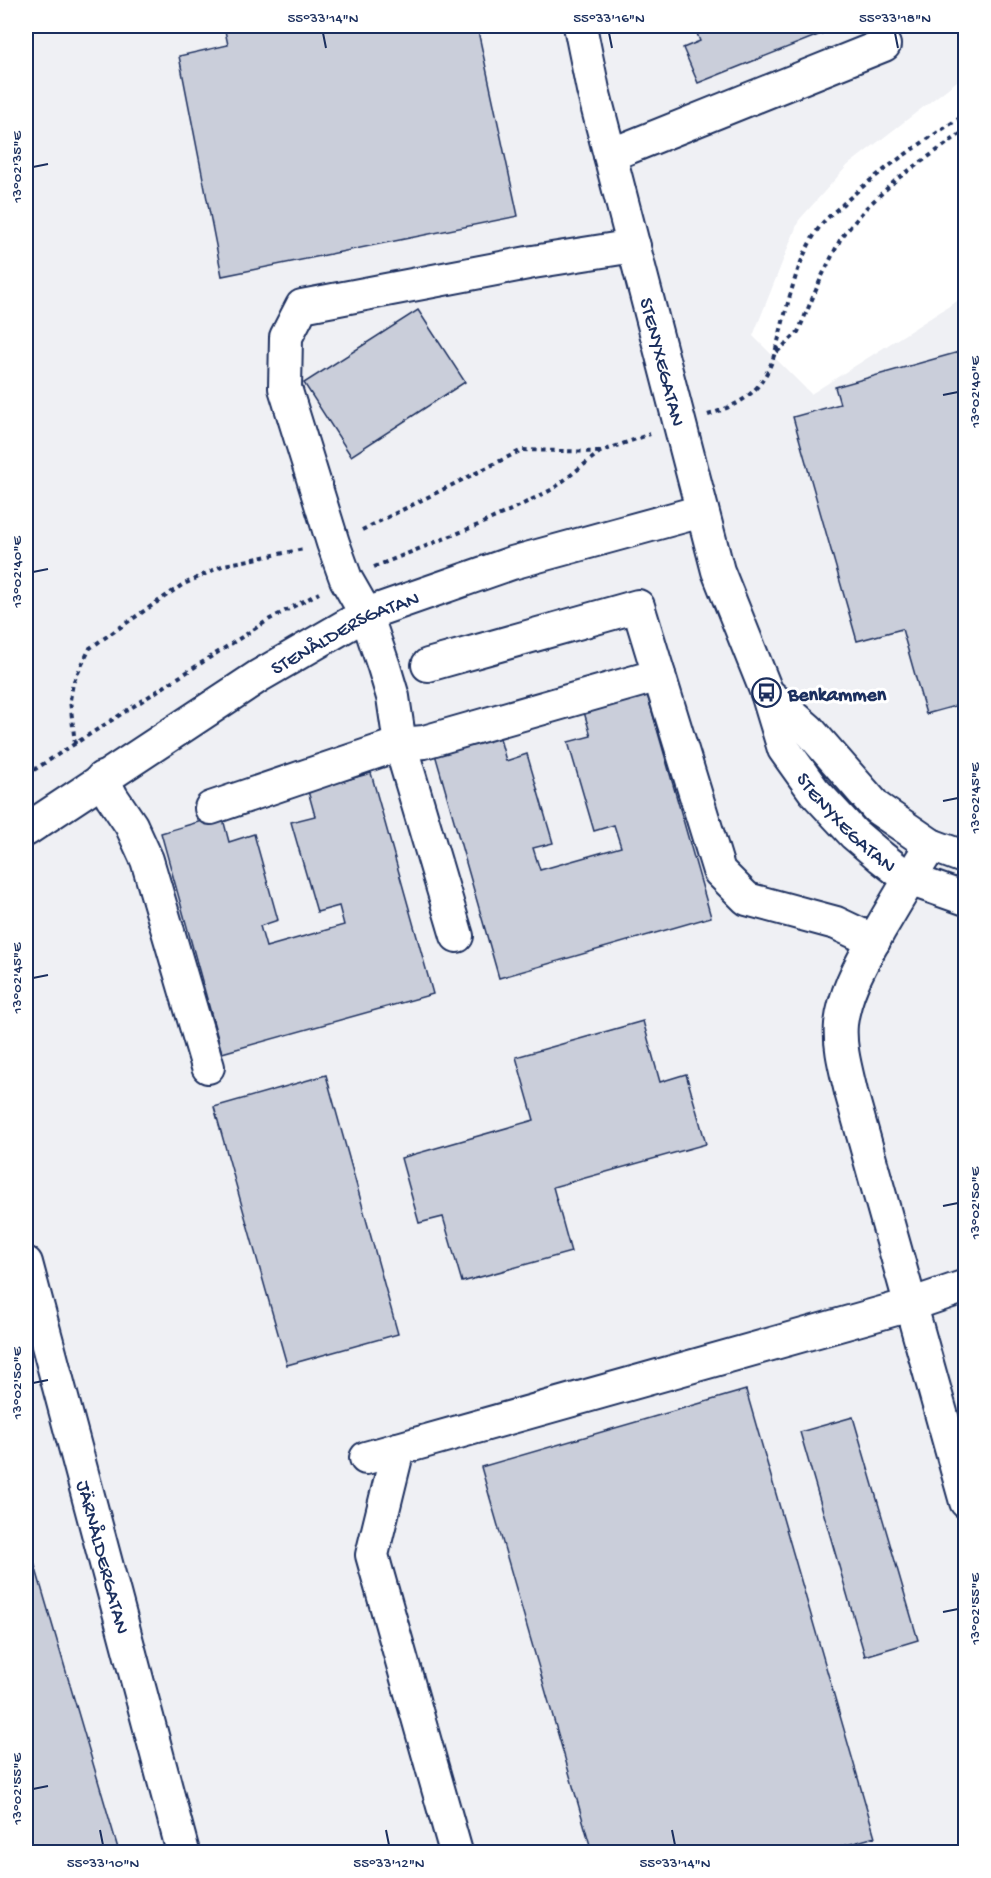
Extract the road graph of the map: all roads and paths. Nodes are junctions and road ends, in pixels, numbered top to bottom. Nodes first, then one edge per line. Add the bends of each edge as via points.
1 (580, 26) edge
2 (884, 45) dead end
3 (966, 114) edge
4 (966, 130) edge
5 (610, 155) junction
6 (634, 246) junction
7 (777, 352) junction
8 (679, 423) junction
9 (600, 452) dead end
10 (702, 511) junction
11 (333, 543) junction
12 (366, 614) junction
13 (428, 665) dead end
14 (659, 675) junction
15 (767, 693) junction
16 (75, 744) dead end
17 (400, 744) junction
18 (102, 778) junction
19 (211, 808) dead end
20 (26, 830) edge
21 (931, 845) junction
22 (966, 858) edge
23 (909, 879) junction
24 (966, 899) edge
25 (457, 936) dead end
26 (874, 941) junction
27 (208, 1067) dead end
28 (26, 1263) edge
29 (966, 1286) edge
30 (910, 1305) junction
31 (398, 1449) junction
32 (366, 1458) dead end
33 (966, 1502) edge
34 (183, 1852) edge
35 (456, 1852) edge

1 - 5 street, STENYXEGATAN
2 - 5 street
3 - 7 path via 910,150 821,224 791,291
4 - 7 path via 897,179 866,208 841,238 798,332
5 - 6 street, STENYXEGATAN
6 - 8 street, STENYXEGATAN
6 - 11 street via 302,306 286,337 285,388
7 - 8 path via 766,377 749,396 728,409
8 - 10 street, STENYXEGATAN
9 - 11 path via 522,450
10 - 12 street, STENÅLDERSGATAN via 512,563
10 - 15 street, STENYXEGATAN via 718,571
11 - 12 street via 346,579
11 - 16 path via 224,565 182,585 90,648 73,683 70,700
12 - 17 street via 393,698
12 - 18 street, STENÅLDERSGATAN via 259,676
13 - 14 street via 638,606
14 - 17 street via 424,742
14 - 26 street via 719,871 747,899 836,923
15 - 21 street, STENYXEGATAN via 809,730 877,808
15 - 23 street, STENYXEGATAN via 784,749 814,791 854,834
17 - 19 street
17 - 25 street
18 - 20 street, STENÅLDERSGATAN
18 - 27 street via 147,860
21 - 22 street, STENYXEGATAN
21 - 23 street
23 - 24 street, STENYXEGATAN
23 - 26 street
26 - 30 street via 846,995 841,1026 843,1057
28 - 34 street, JÄRNÅLDERGATAN
29 - 30 street
30 - 31 street
30 - 33 street
31 - 32 street
31 - 35 street via 372,1555

